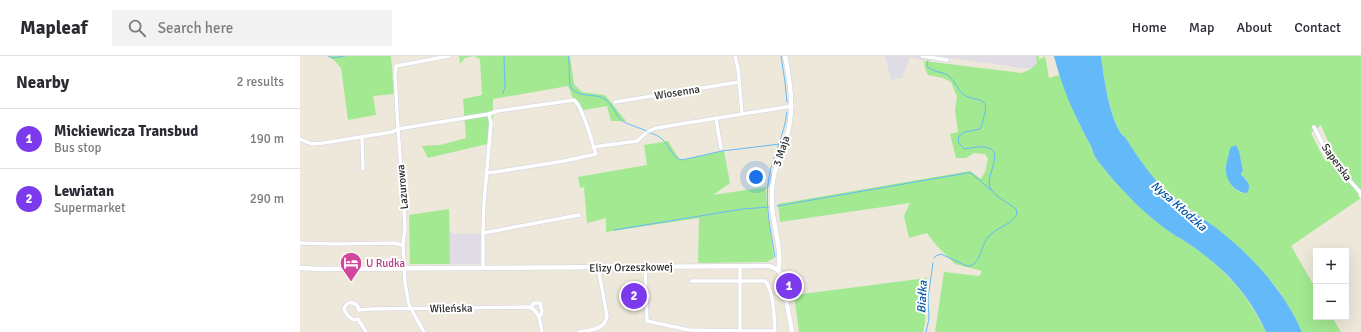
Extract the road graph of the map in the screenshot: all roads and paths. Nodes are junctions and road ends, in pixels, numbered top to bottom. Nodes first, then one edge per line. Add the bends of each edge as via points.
1 (449, 56) edge
2 (735, 56) edge
3 (785, 56) edge
4 (922, 56) edge
5 (947, 60) dead end
6 (739, 82) junction
7 (615, 102) dead end
8 (792, 106) junction
9 (489, 114) junction
10 (742, 114) junction
11 (716, 119) junction
12 (1314, 127) dead end
13 (398, 129) junction
14 (362, 137) junction
15 (300, 139) edge
16 (594, 147) junction
17 (721, 148) dead end
18 (363, 169) dead end
19 (486, 173) junction
20 (1361, 196) edge
21 (579, 215) dead end
22 (484, 233) junction
23 (300, 243) edge
24 (404, 245) junction
25 (645, 266) junction
26 (740, 266) junction
27 (598, 267) junction
28 (300, 268) edge
29 (404, 268) junction
30 (483, 268) junction
31 (778, 270) junction
32 (692, 281) dead end
33 (740, 281) junction
34 (532, 307) junction
35 (410, 309) junction
36 (360, 310) junction
37 (539, 316) junction
38 (358, 319) junction
39 (740, 331) junction
40 (366, 332) edge
41 (424, 332) edge
42 (542, 332) edge
43 (579, 332) edge
44 (792, 332) edge

1 - 13 street, Lazurowa via 396,66
2 - 6 street
3 - 8 street, 3 Maja
4 - 5 street
6 - 7 street, Wiosenna
6 - 10 street
8 - 10 street
8 - 31 street, 3 Maja via 772,187 772,206 780,260
9 - 13 street
9 - 16 street via 574,100 581,109
9 - 19 street via 491,122
10 - 11 street
11 - 16 street via 651,129 637,141
11 - 17 street
12 - 20 street, Saperska via 1326,151
13 - 14 street
13 - 24 street, Lazurowa
14 - 15 street via 312,144
14 - 18 street
16 - 19 street via 596,154 587,157
19 - 22 street
21 - 22 street
22 - 30 street
23 - 24 street
24 - 29 street
25 - 26 street, Elizy Orzeszkowej
25 - 27 street, Elizy Orzeszkowej
25 - 39 street via 647,321 688,330
26 - 31 street, Elizy Orzeszkowej via 770,266
26 - 33 street
27 - 30 street, Elizy Orzeszkowej
27 - 43 street via 606,321 599,328
28 - 29 street, Elizy Orzeszkowej
29 - 30 street, Elizy Orzeszkowej
29 - 35 street
31 - 44 street via 784,281
32 - 33 street
33 - 39 street
33 - 39 street via 767,282 775,330
34 - 35 street, Wileńska
34 - 37 street
34 - 37 street via 534,303 540,302 542,311
35 - 36 street, Wileńska
35 - 41 street
36 - 38 street
36 - 38 street, Wileńska via 357,304 352,303 345,305 344,309 352,320
37 - 42 street
38 - 40 street

